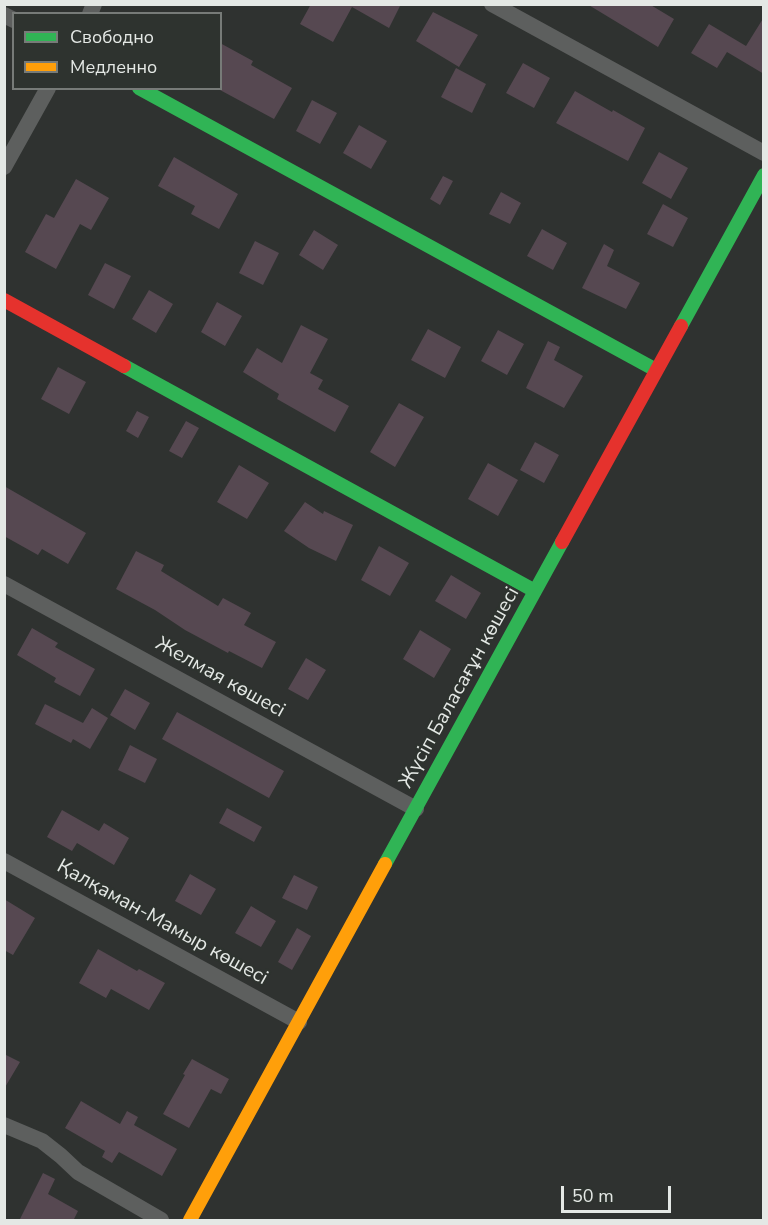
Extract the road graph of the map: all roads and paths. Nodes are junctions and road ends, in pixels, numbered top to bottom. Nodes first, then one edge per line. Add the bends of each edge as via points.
1 (492, 4) edge
2 (47, 90) edge
3 (143, 90) edge
4 (764, 153) edge
5 (4, 167) edge
6 (764, 175) edge
7 (4, 300) edge
8 (656, 370) junction
9 (4, 584) edge
10 (535, 591) junction
11 (416, 809) junction
12 (4, 861) edge
13 (299, 1022) junction
14 (4, 1125) edge
15 (161, 1221) edge
16 (190, 1221) edge

1 - 4 street
2 - 5 street
3 - 8 street
6 - 8 street, Жүсіп Баласағұн көшесі
7 - 10 street
8 - 10 street, Жүсіп Баласағұн көшесі
9 - 11 street, Желмая көшесі
10 - 11 street, Жүсіп Баласағұн көшесі
11 - 13 street, Жүсіп Баласағұн көшесі
12 - 13 street, Қалқаман-Мамыр көшесі
13 - 16 street, Жүсіп Баласағұн көшесі
14 - 15 street via 42,1142 78,1172

